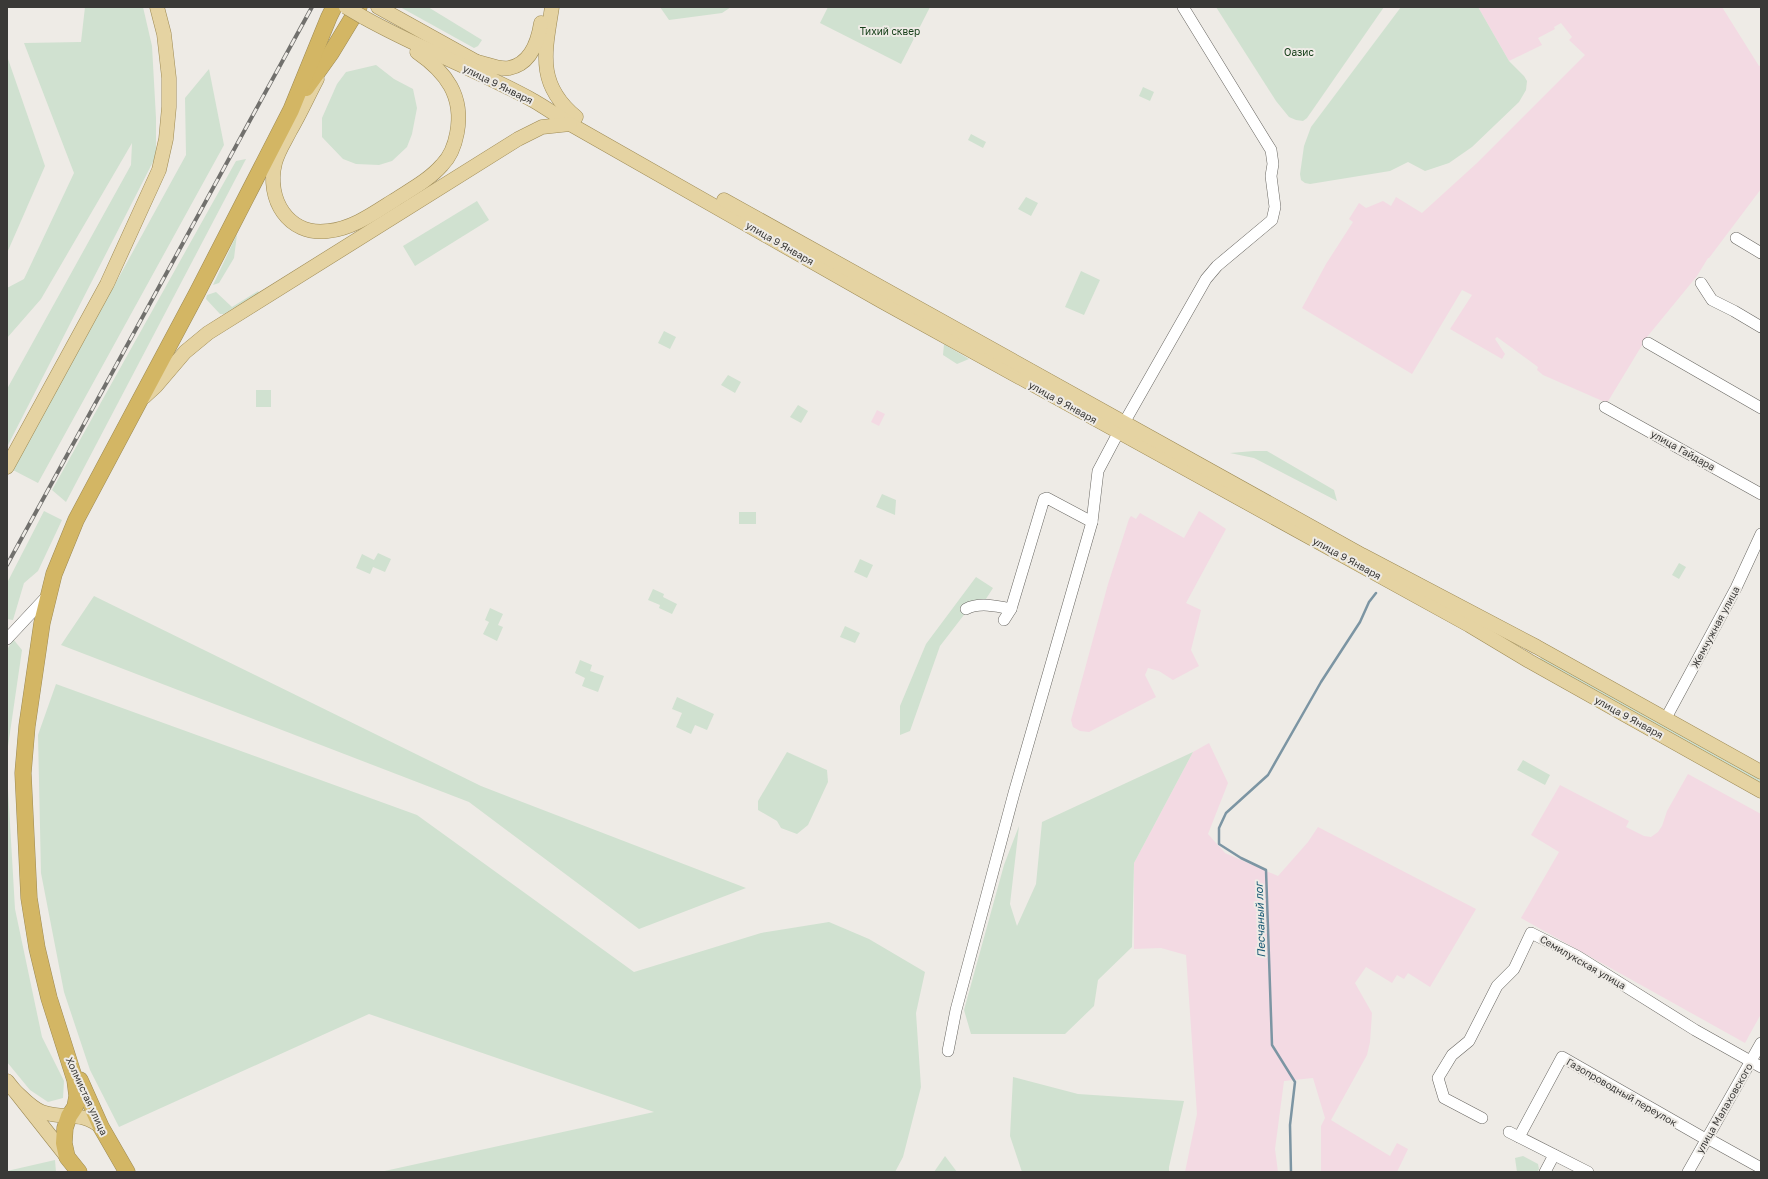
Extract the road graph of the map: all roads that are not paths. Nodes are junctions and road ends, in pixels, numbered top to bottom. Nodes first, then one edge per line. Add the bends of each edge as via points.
1 (334, 7) edge
2 (346, 7) edge
3 (378, 7) edge
4 (544, 7) edge
5 (552, 7) edge
6 (1182, 7) edge
7 (158, 9) edge
8 (365, 16) edge
9 (331, 53) junction
10 (476, 62) junction
11 (290, 110) junction
12 (573, 121) junction
13 (1736, 238) dead end
14 (1761, 253) edge
15 (1701, 283) dead end
16 (1761, 327) edge
17 (1648, 343) dead end
18 (139, 401) junction
19 (1605, 407) dead end
20 (1761, 408) edge
21 (1122, 427) junction
22 (7, 467) edge
23 (1202, 471) junction
24 (1761, 494) edge
25 (1092, 522) junction
26 (1761, 534) edge
27 (48, 595) junction
28 (966, 609) dead end
29 (1011, 609) junction
30 (1004, 620) dead end
31 (7, 639) edge
32 (1666, 718) junction
33 (1761, 772) edge
34 (1761, 791) edge
35 (1761, 1043) edge
36 (66, 1050) junction
37 (948, 1051) dead end
38 (1751, 1061) junction
39 (1761, 1067) edge
40 (10, 1085) edge
41 (69, 1116) junction
42 (1482, 1118) dead end
43 (101, 1127) junction
44 (1707, 1138) junction
45 (1554, 1155) junction
46 (67, 1157) junction
47 (1761, 1168) edge
48 (80, 1172) edge
49 (127, 1172) edge
50 (1545, 1172) edge
51 (1588, 1172) edge
52 (1688, 1172) edge

1 - 11 highway
2 - 8 main road, bridge
3 - 10 main road, улица 9 Января
4 - 10 main road via 539,37 533,50 522,63 508,68
5 - 12 main road via 545,56 548,76 553,91
6 - 21 street via 1270,150 1275,207 1272,220 1216,266 1206,279
7 - 22 main road via 164,34 169,107 166,139 159,170 107,284
8 - 9 highway
8 - 9 main road via 383,33 430,61 447,81 456,97 459,111 456,139 442,165 420,184 355,224 327,232 298,226 288,218 275,198 274,176 280,149
8 - 12 main road, улица 9 Января
9 - 11 highway
10 - 12 main road, улица 9 Января via 537,93
11 - 18 highway
12 - 18 main road via 542,126 518,139 208,332 185,352 156,386
12 - 21 main road, улица 9 Января via 889,305
13 - 14 street
15 - 16 street via 1712,300
17 - 20 street
18 - 27 highway via 76,520 60,556
19 - 24 street, улица Гайдара
21 - 23 main road, улица 9 Января
21 - 25 street via 1098,471
23 - 32 main road, улица 9 Января
23 - 34 main road, улица 9 Января via 1535,665
25 - 29 street via 1047,498 1044,499
25 - 37 street via 1014,793 956,1010
26 - 32 street, Жемчужная улица via 1736,588
27 - 31 street
27 - 36 highway via 27,726 23,773 25,835 29,898 37,948 49,998
28 - 29 street via 982,605
29 - 30 street
32 - 33 main road, улица 9 Января
35 - 38 street, улица Малаховского
36 - 41 highway, Холмистая улица via 77,1096 75,1107
36 - 43 highway, Холмистая улица
38 - 39 street, Семилукская улица
38 - 42 street, Семилукская улица via 1695,1030 1577,956 1531,933 1514,969 1497,986 1469,1041 1452,1056 1438,1078 1444,1098
38 - 44 street, улица Малаховского
40 - 41 main road via 41,1112
40 - 46 main road
41 - 43 main road via 92,1119
41 - 46 highway, Холмистая улица via 64,1128
43 - 49 highway, Холмистая улица
44 - 45 street, Газопроводный переулок via 1702,1138 1562,1057 1514,1134
44 - 47 street, Газопроводный переулок
44 - 52 street, улица Малаховского
45 - 50 street
45 - 51 street
46 - 48 highway

